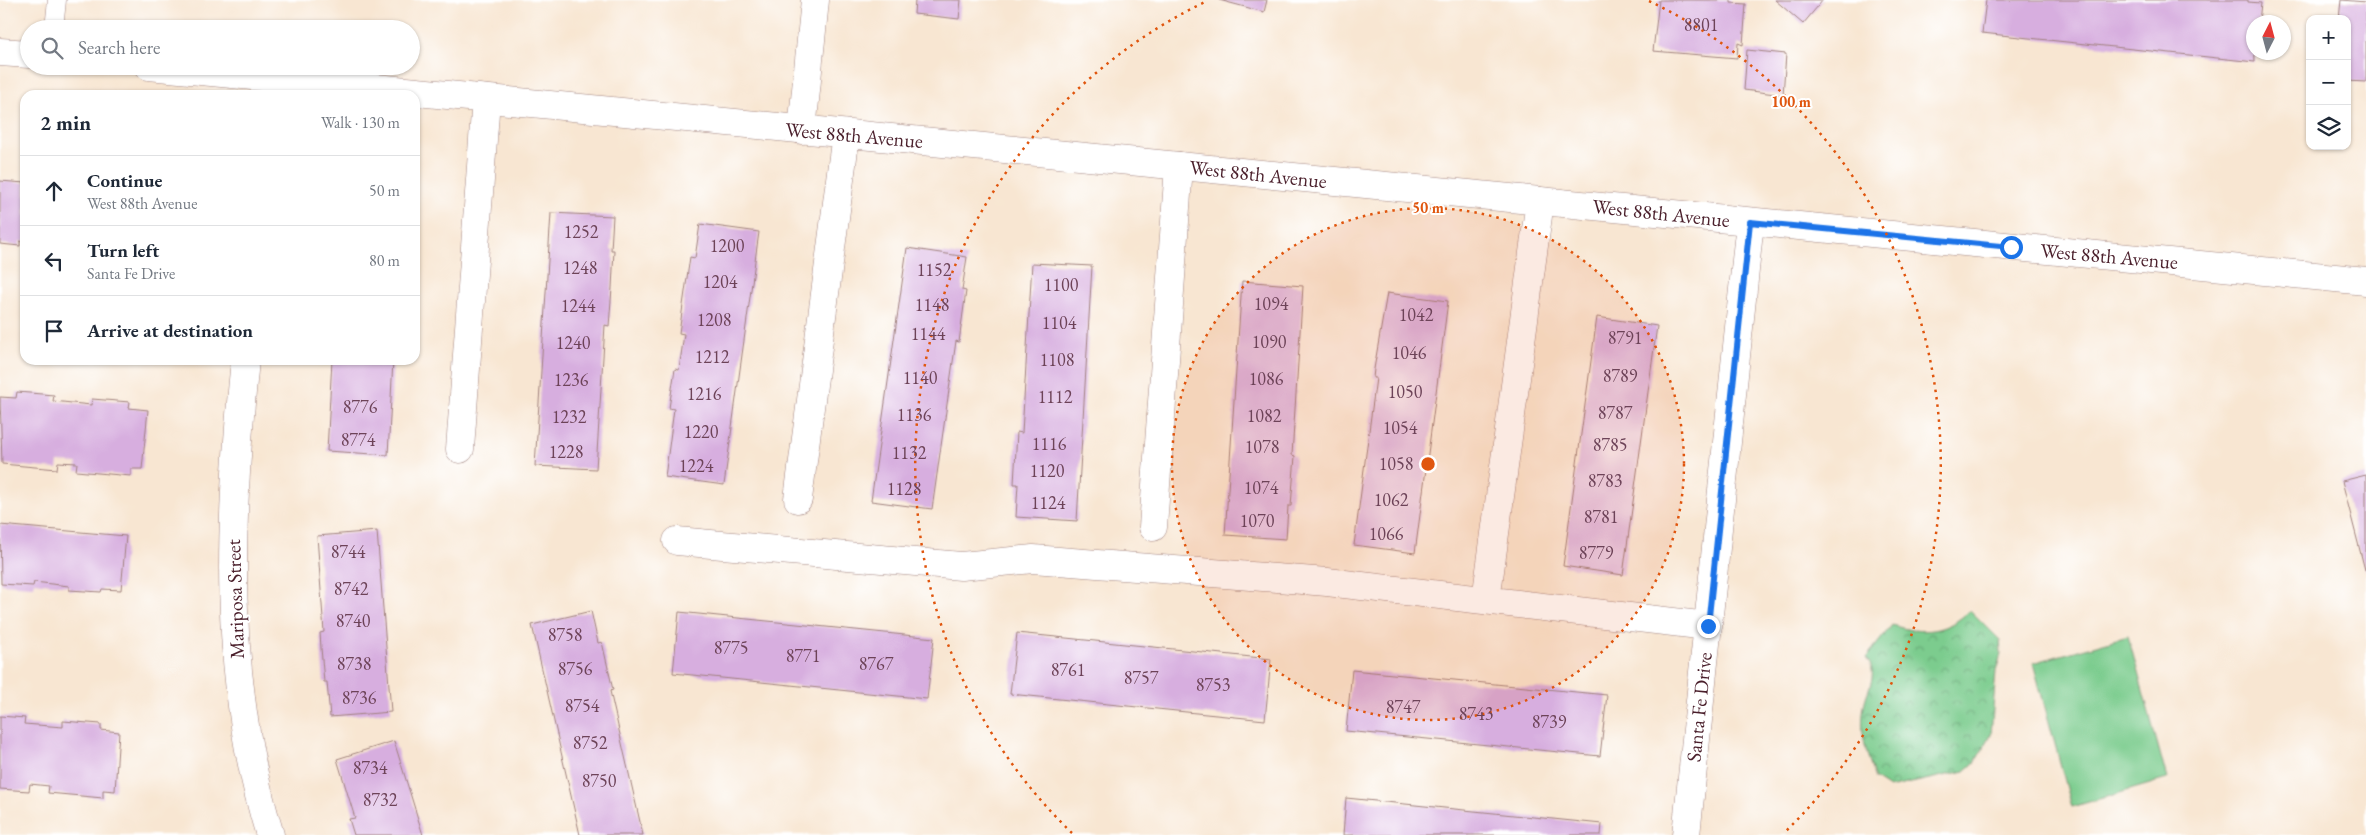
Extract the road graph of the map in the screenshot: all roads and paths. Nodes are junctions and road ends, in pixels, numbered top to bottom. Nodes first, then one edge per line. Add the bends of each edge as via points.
1 (57, 0) edge
2 (815, 0) edge
3 (55, 20) edge
4 (0, 52) edge
5 (20, 53) edge
6 (202, 75) edge
7 (273, 87) edge
8 (326, 90) edge
9 (420, 95) edge
10 (486, 99) junction
11 (802, 130) junction
12 (846, 134) junction
13 (1179, 166) junction
14 (1540, 201) junction
15 (1750, 222) junction
16 (2366, 281) edge
17 (245, 365) edge
18 (460, 449) dead end
19 (798, 499) dead end
20 (1154, 527) dead end
21 (677, 541) dead end
22 (1486, 600) junction
23 (1708, 626) junction
24 (270, 835) edge
25 (1686, 835) edge

1 - 3 lane
2 - 11 street
4 - 5 street
6 - 7 street, West 88th Avenue
7 - 8 street, West 88th Avenue
9 - 10 street, West 88th Avenue
10 - 11 street, West 88th Avenue
10 - 18 street
11 - 12 street, West 88th Avenue
12 - 13 street, West 88th Avenue
12 - 19 street
13 - 14 street, West 88th Avenue
13 - 20 street
14 - 15 street, West 88th Avenue
14 - 22 street
15 - 16 street, West 88th Avenue
15 - 23 street, Santa Fe Drive
17 - 24 street, Mariposa Street via 234,488 232,597 235,655 248,742
21 - 22 street via 961,566 1033,559 1327,582
22 - 23 street
23 - 25 street, Santa Fe Drive

